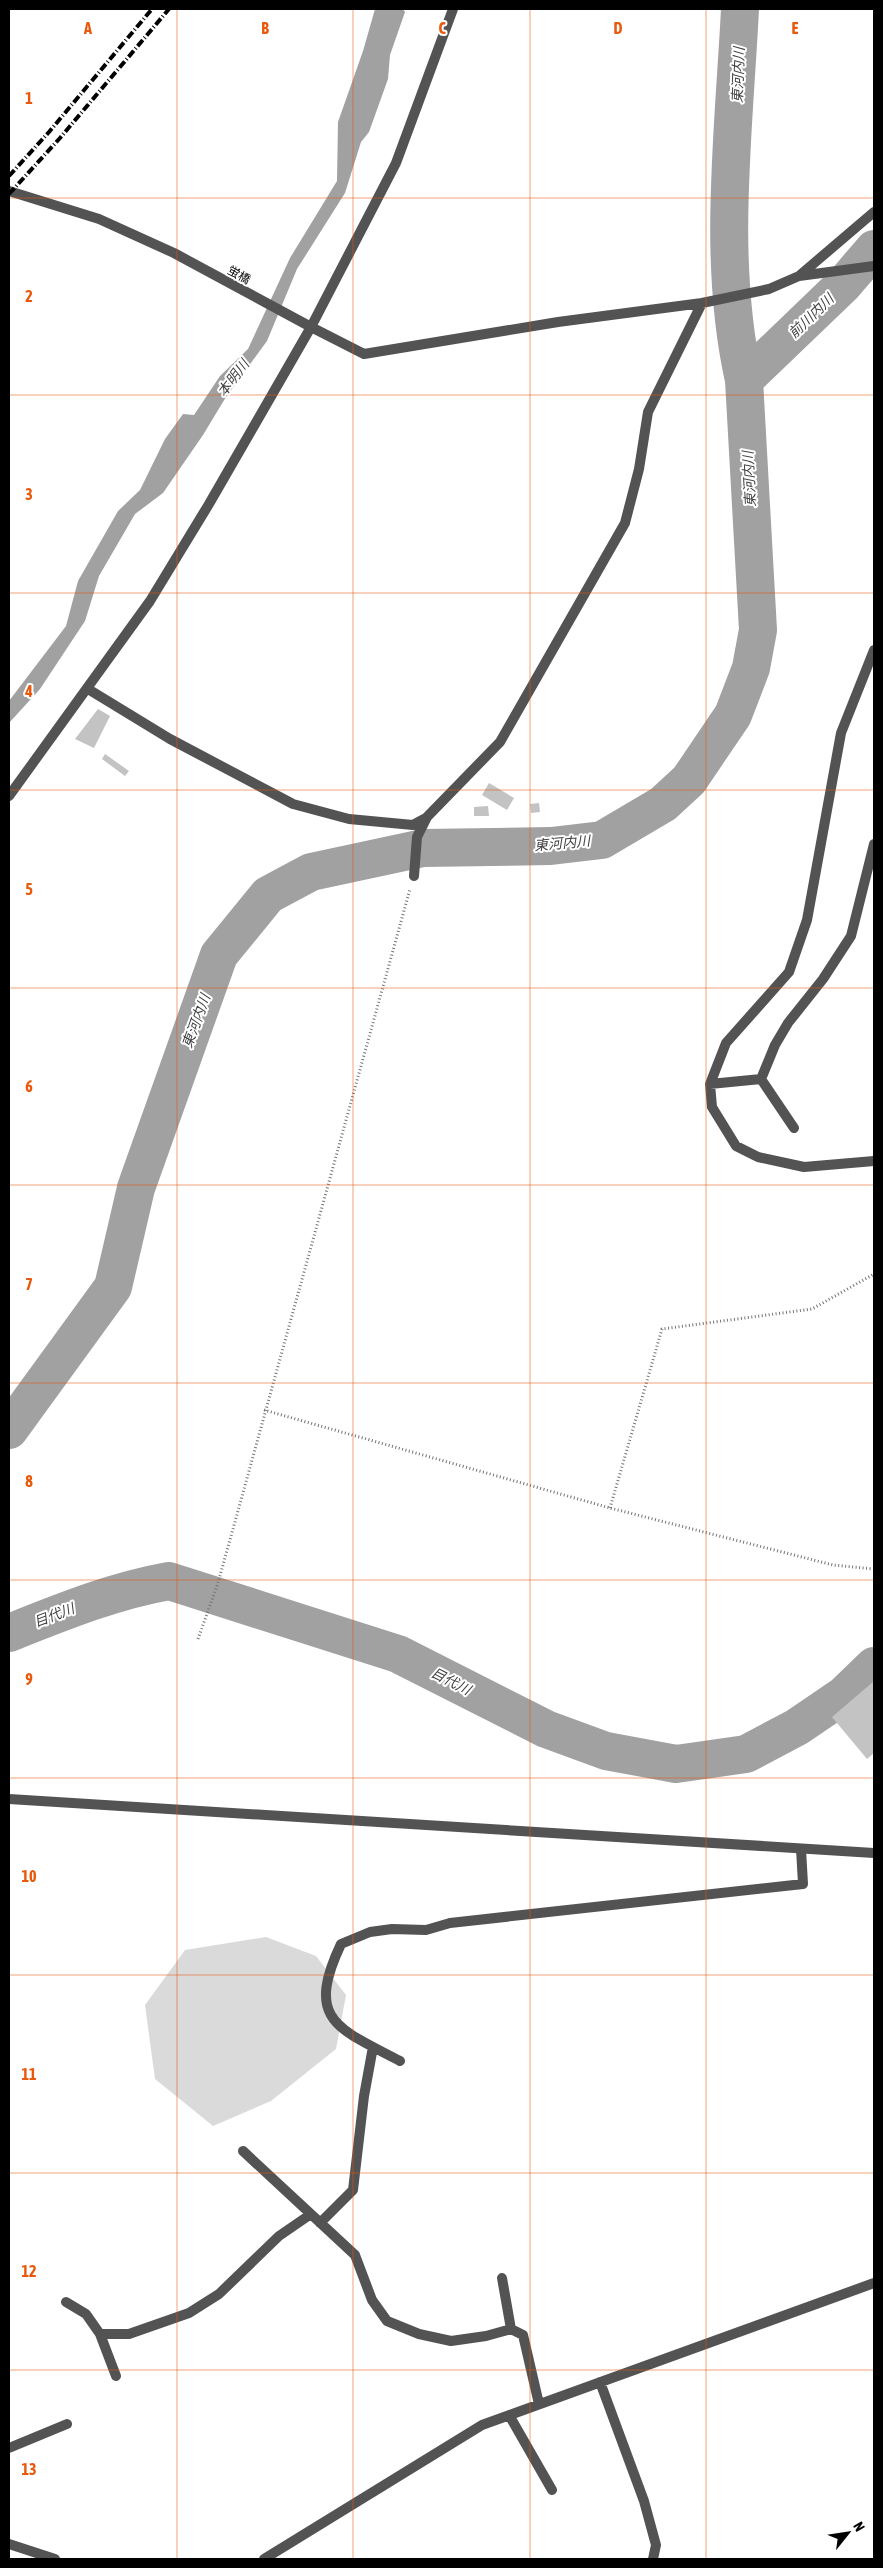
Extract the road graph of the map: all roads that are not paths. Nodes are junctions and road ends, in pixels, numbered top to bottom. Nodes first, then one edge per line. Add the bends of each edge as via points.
1 (453, 9) edge
2 (9, 191) edge
3 (874, 212) edge
4 (874, 266) edge
5 (799, 276) junction
6 (702, 303) junction
7 (311, 327) junction
8 (874, 650) edge
9 (88, 689) junction
10 (9, 796) edge
11 (427, 818) junction
12 (874, 844) edge
13 (414, 876) road end
14 (761, 1079) junction
15 (710, 1084) junction
16 (794, 1128) dead end
17 (874, 1161) edge
18 (9, 1799) edge
19 (801, 1849) junction
20 (874, 1853) edge
21 (373, 2047) junction
22 (400, 2061) dead end
23 (243, 2151) dead end
24 (311, 2214) junction
25 (320, 2223) junction
26 (502, 2278) dead end
27 (874, 2283) edge
28 (66, 2302) dead end
29 (511, 2329) junction
30 (100, 2334) junction
31 (116, 2376) dead end
32 (600, 2382) junction
33 (539, 2404) junction
34 (510, 2415) junction
35 (68, 2424) dead end
36 (9, 2448) edge
37 (552, 2490) dead end
38 (9, 2544) edge
39 (55, 2559) edge
40 (264, 2559) edge
41 (653, 2559) edge

1 - 7 street via 396,163
2 - 7 street, 蛍橋 via 98,219 174,253
3 - 5 street
4 - 5 street
5 - 6 street, 蛍橋 via 768,289
6 - 7 street, 蛍橋 via 558,322 364,354
6 - 11 street via 648,412 639,469 625,522 500,742
7 - 9 street via 155,593
8 - 15 street via 840,734 807,920 789,972 726,1043
9 - 10 street
9 - 11 street via 170,739 293,804 349,819 413,825
11 - 13 street via 416,837
12 - 14 street via 851,936 823,979 788,1023
14 - 15 street
14 - 16 street
15 - 17 street via 712,1107 736,1146 758,1157 804,1167
18 - 19 street
19 - 20 street
19 - 21 street via 803,1884 450,1923 426,1930 392,1929 370,1932 342,1944 324,1990 329,2014 346,2033
21 - 22 street
21 - 25 street via 353,2190
23 - 24 street
24 - 25 street
24 - 30 street via 279,2236 219,2294 189,2313 129,2334
25 - 29 street via 355,2255 372,2300 386,2321 451,2341
26 - 29 street
27 - 32 street
28 - 30 street via 86,2314
29 - 33 street via 523,2334
30 - 31 street
32 - 33 street
32 - 41 street via 644,2501 656,2546
33 - 34 street
34 - 37 street
34 - 40 street via 482,2425
35 - 36 street
38 - 39 street

